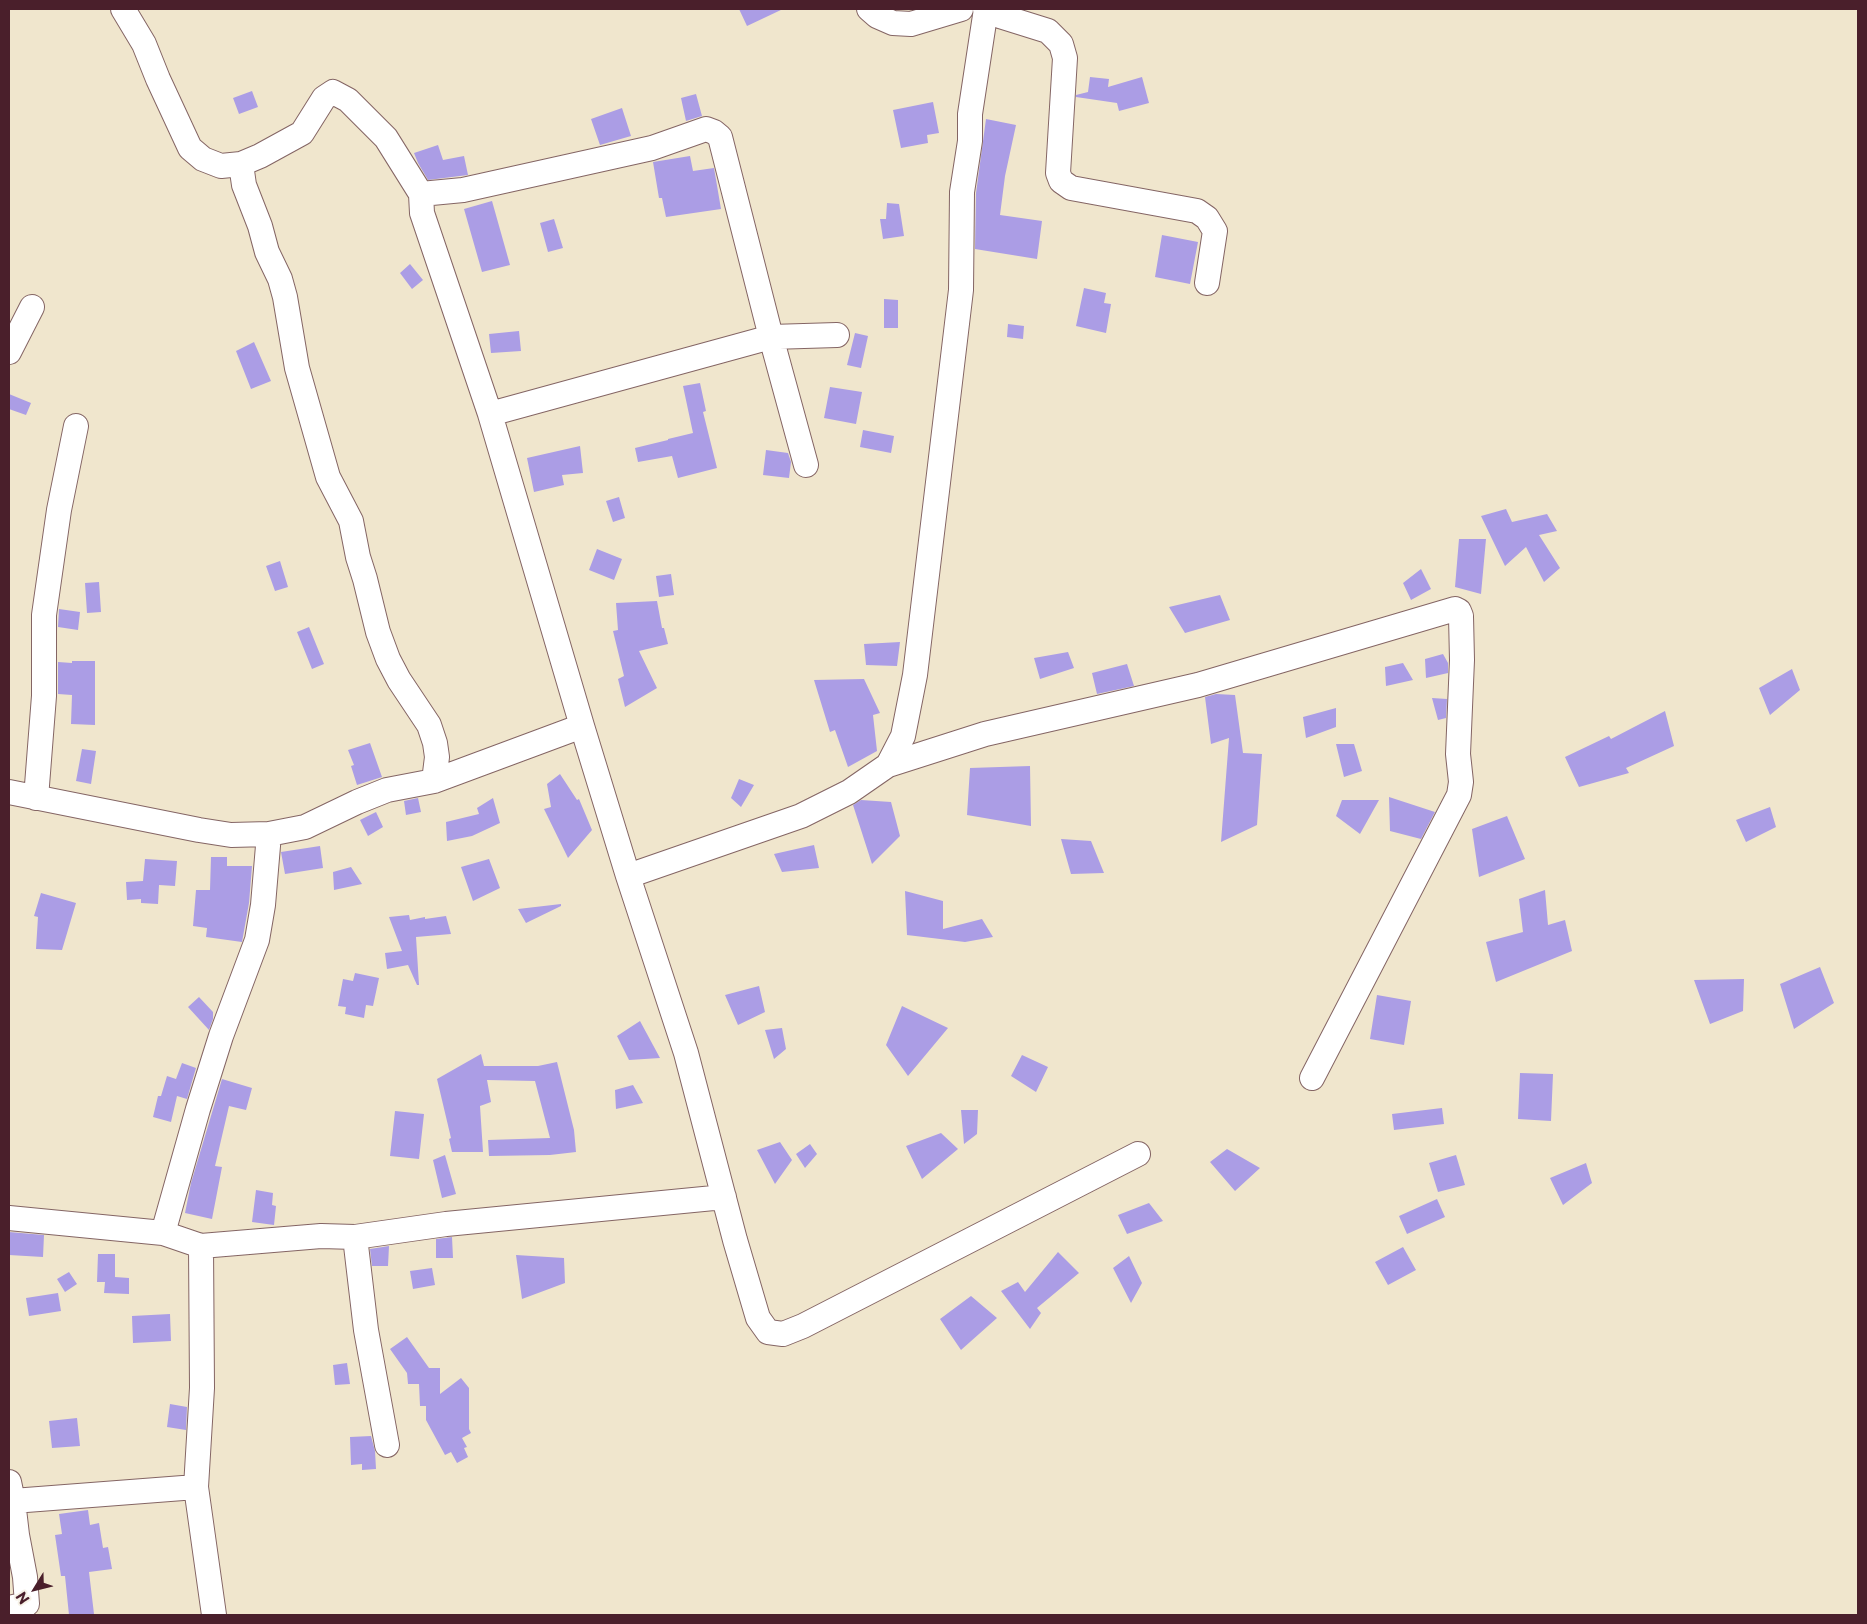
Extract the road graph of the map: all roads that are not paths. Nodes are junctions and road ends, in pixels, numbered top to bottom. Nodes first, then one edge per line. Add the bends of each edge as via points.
1 (122, 9) edge
2 (869, 9) edge
3 (961, 9) edge
4 (986, 9) edge
5 (241, 164) junction
6 (420, 194) junction
7 (1207, 282) dead end
8 (32, 307) dead end
9 (837, 335) dead end
10 (771, 338) junction
11 (9, 352) edge
12 (490, 414) junction
13 (76, 426) dead end
14 (806, 465) dead end
15 (582, 726) junction
16 (888, 765) junction
17 (434, 781) junction
18 (9, 792) edge
19 (36, 798) junction
20 (269, 834) junction
21 (628, 876) junction
22 (1312, 1078) dead end
23 (1138, 1154) dead end
24 (724, 1197) junction
25 (9, 1218) edge
26 (163, 1233) junction
27 (355, 1237) junction
28 (201, 1246) junction
29 (387, 1445) dead end
30 (196, 1487) junction
31 (11, 1491) edge
32 (24, 1609) edge
33 (214, 1615) edge

1 - 5 street via 144,44 190,148 203,159 220,166
2 - 3 street via 893,23 911,24
4 - 7 street via 1048,31 1061,44 1065,58 1058,173 1061,181 1071,188 1197,211 1207,218 1215,231
4 - 16 street via 962,192 961,290 915,675 903,736
5 - 6 street via 302,133 324,98 333,92 348,100 386,138
5 - 17 street via 244,185 280,279 297,368 328,477 351,521 378,632 388,659 429,724 435,743
6 - 10 street via 463,190 652,148 706,129 714,132 720,137
6 - 12 street via 422,213
8 - 11 street
9 - 10 street
10 - 12 street
10 - 14 street
12 - 15 street
13 - 19 street via 58,510 44,615 44,696
15 - 17 street
15 - 21 street
16 - 21 street via 849,792 801,816
16 - 22 street via 985,734 1198,685 1455,609 1459,611 1462,660 1459,795
17 - 20 street via 387,790 305,827
18 - 19 street
19 - 20 street via 231,835
20 - 26 street via 263,904 256,940 221,1036
21 - 24 street via 686,1053
23 - 24 street via 783,1334 768,1332 758,1318
24 - 27 street via 446,1224
25 - 26 street
26 - 28 street
27 - 28 street via 321,1236
27 - 29 street via 366,1330
28 - 30 street via 202,1388
30 - 31 street
30 - 33 street
31 - 32 street via 25,1577

